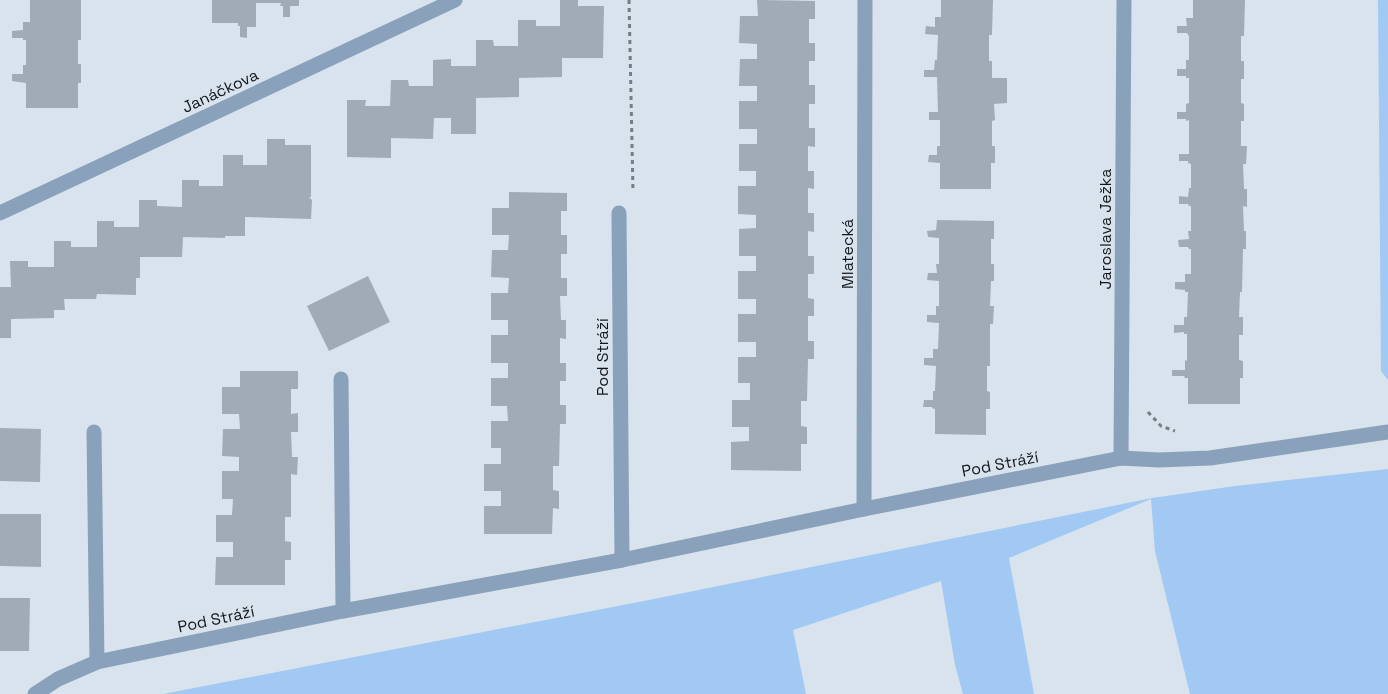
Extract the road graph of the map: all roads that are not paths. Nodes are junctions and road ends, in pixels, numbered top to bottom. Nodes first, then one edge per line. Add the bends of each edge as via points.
1 (455, 0) edge
2 (865, 0) edge
3 (1124, 0) edge
4 (0, 213) edge
5 (619, 213) dead end
6 (341, 379) dead end
7 (94, 432) dead end
8 (1388, 432) edge
9 (1121, 458) junction
10 (864, 509) junction
11 (622, 560) junction
12 (343, 611) junction
13 (97, 662) junction
14 (35, 694) edge

1 - 4 street, Janáčkova
2 - 10 street, Mlatecká
3 - 9 street, Jaroslava Ježka
5 - 11 street, Pod Stráží
6 - 12 street
7 - 13 street
8 - 9 street, Pod Stráží via 1210,458
9 - 10 street, Pod Stráží
10 - 11 street, Pod Stráží
11 - 12 street, Pod Stráží
12 - 13 street, Pod Stráží
13 - 14 street, Pod Stráží via 58,679

